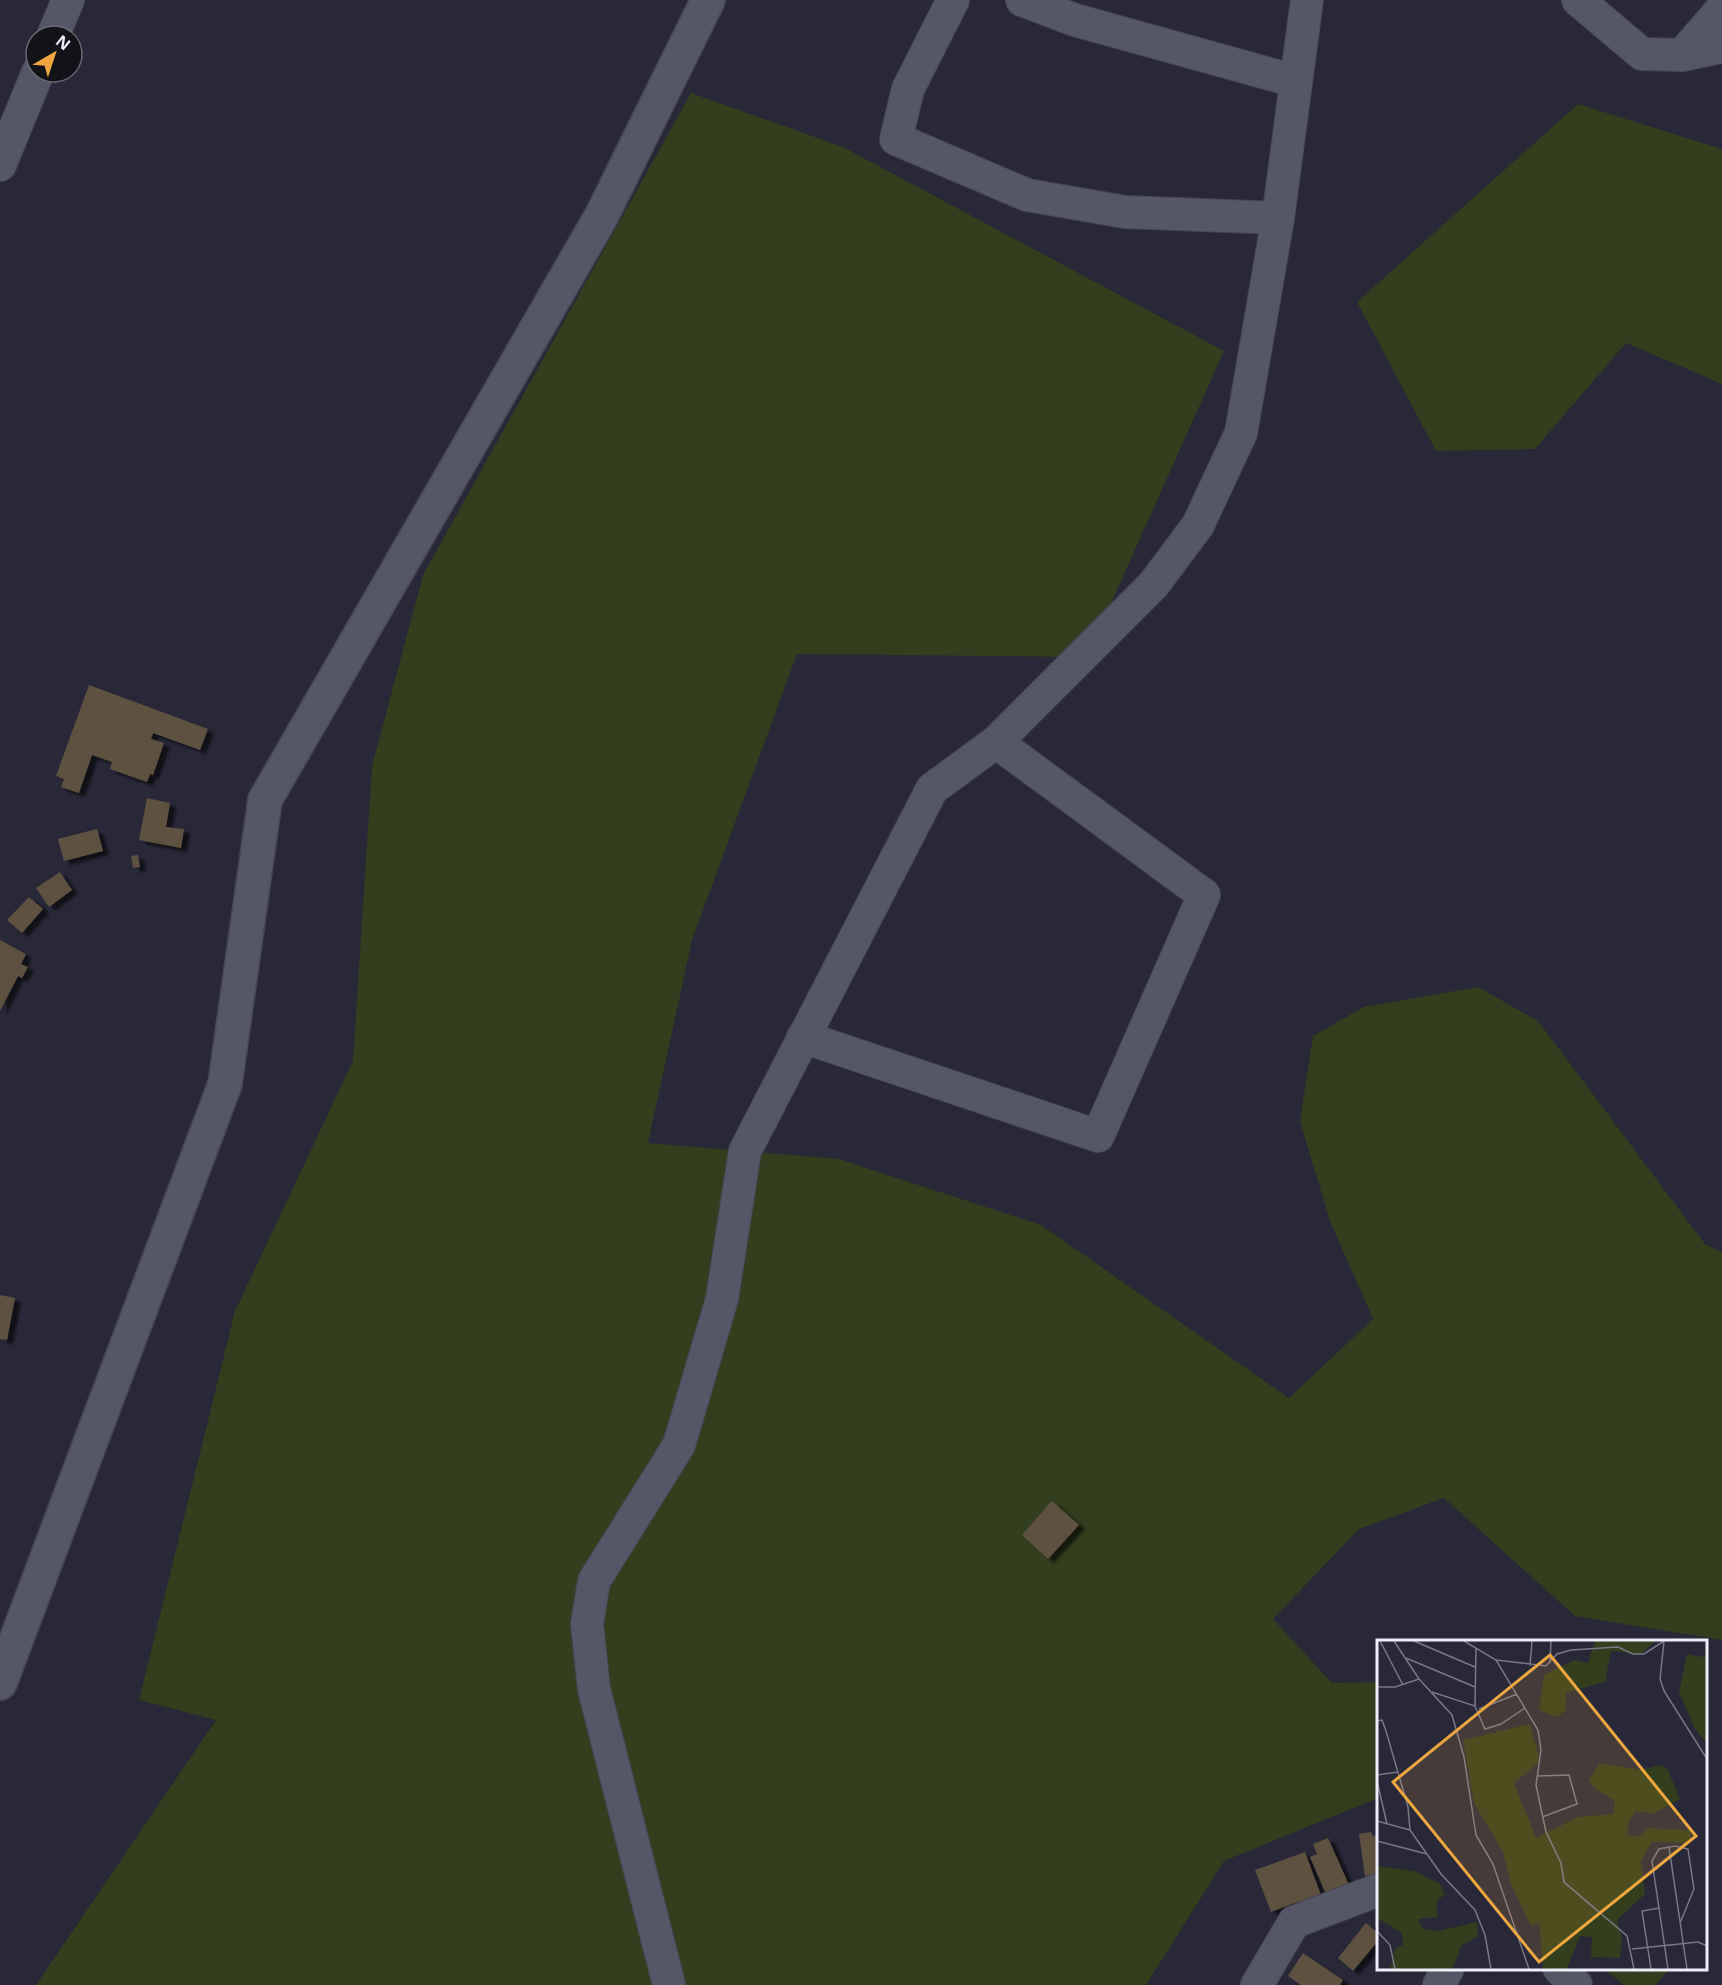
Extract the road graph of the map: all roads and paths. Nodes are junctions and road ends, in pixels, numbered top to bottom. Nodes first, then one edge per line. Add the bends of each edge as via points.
1 (68, 0) edge
2 (708, 0) edge
3 (952, 0) edge
4 (1022, 0) edge
5 (1307, 0) edge
6 (1578, 0) edge
7 (1722, 9) edge
8 (58, 24) edge
9 (1722, 47) edge
10 (1682, 55) junction
11 (1295, 81) junction
12 (33, 84) edge
13 (0, 165) edge
14 (1278, 218) junction
15 (996, 742) junction
16 (803, 1037) junction
17 (0, 1683) edge
18 (1377, 1890) edge
19 (1447, 1970) edge
20 (1561, 1970) edge
21 (669, 1985) edge
22 (1257, 1985) edge
23 (1439, 1985) edge
24 (1576, 1985) edge

1 - 8 street
2 - 17 street via 602,215 265,800 225,1084
3 - 14 street via 909,89 896,139 1027,195 1125,212
4 - 11 street via 1075,20
5 - 11 street
6 - 10 street via 1642,54
7 - 10 street
9 - 10 street
11 - 14 street
12 - 13 street
14 - 15 street via 1241,433 1198,525 1154,584
15 - 16 street via 932,789
15 - 16 street via 1204,895 1098,1136
16 - 21 street via 745,1151 722,1299 679,1445 594,1581 587,1624 594,1689
18 - 22 street via 1294,1922
19 - 23 street
20 - 24 street

